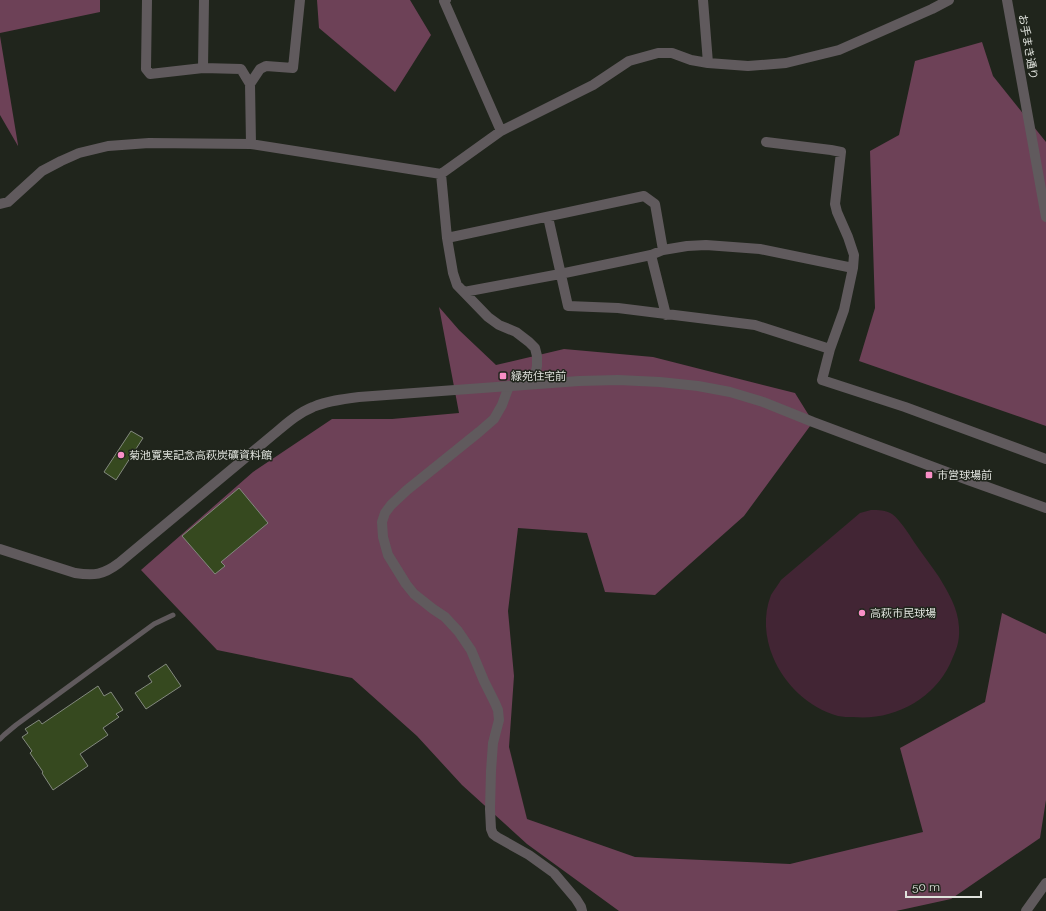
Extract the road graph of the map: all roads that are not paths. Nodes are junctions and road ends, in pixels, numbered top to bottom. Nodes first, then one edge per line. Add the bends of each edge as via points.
1 (147, 0) edge
2 (204, 0) edge
3 (300, 0) edge
4 (446, 0) edge
5 (703, 0) edge
6 (949, 0) edge
7 (1007, 0) edge
8 (708, 63) junction
9 (203, 68) junction
10 (250, 84) junction
11 (501, 131) junction
12 (766, 142) dead end
13 (250, 144) junction
14 (441, 174) junction
15 (0, 204) edge
16 (548, 217) junction
17 (1046, 217) edge
18 (447, 238) junction
19 (663, 250) junction
20 (651, 255) junction
21 (853, 268) junction
22 (560, 274) junction
23 (464, 292) junction
24 (666, 315) junction
25 (830, 349) junction
26 (533, 384) junction
27 (509, 386) junction
28 (1046, 459) edge
29 (1046, 508) edge
30 (0, 548) edge
31 (174, 615) dead end
32 (0, 740) edge
33 (1046, 883) edge
34 (582, 911) edge
35 (1026, 911) edge

1 - 9 street via 146,69 150,74
2 - 9 street
3 - 10 street via 293,68 266,66 260,69
4 - 11 street via 444,1
5 - 8 street
6 - 8 street via 839,50 786,63 748,66
7 - 17 street, お手まき通り
8 - 11 street via 672,53 658,52 629,61 594,85
9 - 10 street via 241,68
10 - 13 street
11 - 14 street
12 - 21 street via 841,152 835,204 854,255
13 - 14 street
13 - 15 street via 149,143 108,146 79,154 42,171 8,202
14 - 18 street
16 - 18 street
16 - 19 street via 644,196 655,204
16 - 22 street
18 - 23 street via 453,273
19 - 20 street
19 - 21 street via 706,245 760,249
20 - 22 street
20 - 24 street
21 - 25 street via 844,310
22 - 23 street
22 - 24 street via 568,306 618,308
23 - 26 street via 488,317 516,332 535,348 537,366
24 - 25 street via 755,325
25 - 28 street via 822,380 905,406
26 - 27 street
26 - 29 street via 618,380 698,386 730,392
27 - 30 street via 359,397 335,400 312,407 274,434 119,564 99,574 75,573
27 - 34 street via 494,419 407,490 384,513 383,537 388,554 406,584 414,594 445,617 471,650 496,703 499,720 491,771 490,809 493,834 554,873 576,898
31 - 32 lane via 154,624 16,725
33 - 35 street

